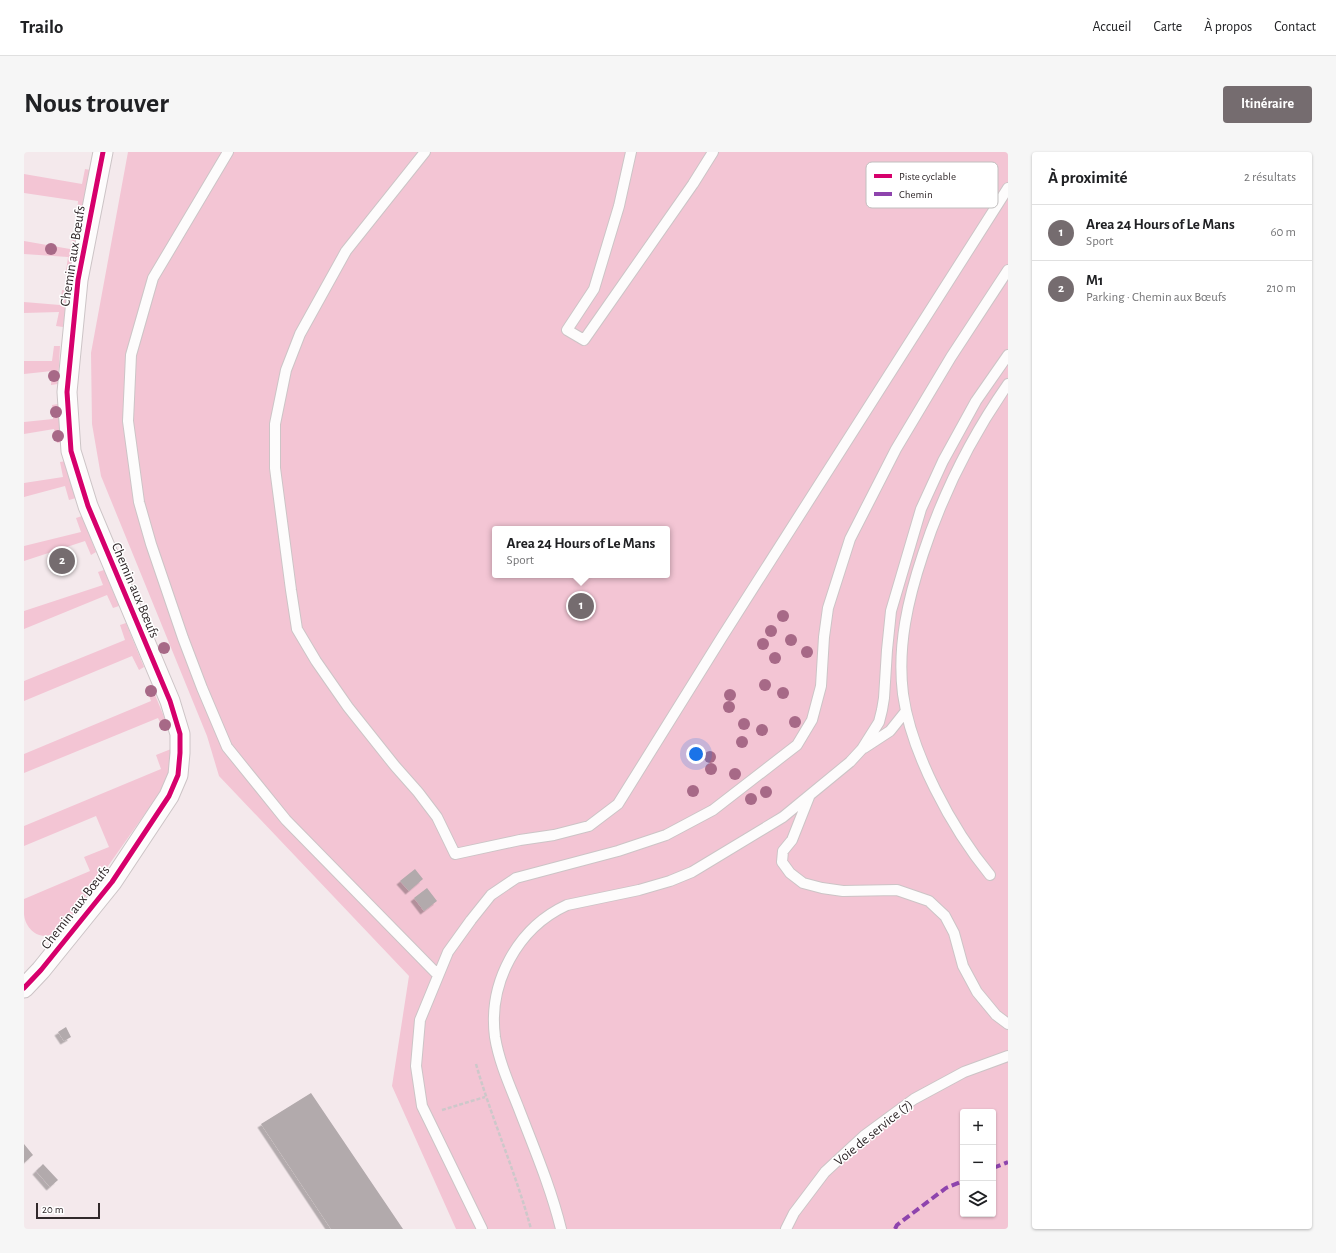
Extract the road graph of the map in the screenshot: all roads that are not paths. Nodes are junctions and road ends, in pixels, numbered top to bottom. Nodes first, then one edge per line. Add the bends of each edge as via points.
1 (103, 152) edge
2 (228, 152) edge
3 (425, 152) edge
4 (631, 152) edge
5 (713, 152) edge
6 (1008, 188) edge
7 (998, 204) edge
8 (995, 208) edge
9 (1008, 270) edge
10 (1008, 355) edge
11 (1008, 384) edge
12 (906, 711) junction
13 (862, 749) junction
14 (810, 796) junction
15 (990, 875) dead end
16 (438, 976) junction
17 (24, 988) edge
18 (1008, 1024) edge
19 (1008, 1056) edge
20 (482, 1229) edge
21 (561, 1229) edge
22 (786, 1229) edge

1 - 17 street, Chemin aux Bœufs via 78,280 67,392 71,451 88,506 170,701 180,734 178,775 169,796 112,882
2 - 16 lane via 153,278 131,355 128,421 140,502 151,544 183,638 227,747 286,820
3 - 8 lane via 346,251 300,334 286,370 275,424 274,468 298,629 316,661 348,707 437,817 454,854 589,826 618,804
4 - 5 lane via 619,206 594,289 567,330 584,340
6 - 7 lane
9 - 16 lane via 951,357 896,449 850,539 828,608 821,686 816,706 812,720 797,745 713,810 666,835 618,851 516,878 491,895 471,920 448,952
10 - 13 lane via 976,401 943,461 921,509 891,611 882,710 879,722
11 - 12 lane via 988,412 957,468 940,504 915,578 906,611 902,644
12 - 13 lane via 890,731
12 - 15 lane via 925,766 938,794 967,845
13 - 14 lane
14 - 18 lane via 792,840 783,851 782,862 790,873 803,883 822,888 843,891 897,890 929,901 945,916 954,933 963,966 978,992 996,1015
14 - 21 lane via 784,817 687,874 639,890 555,910 529,930 510,958 503,973 495,1005 495,1037 504,1071 548,1185
16 - 20 lane via 420,1020 416,1066 422,1106
19 - 22 lane, Voie de service (7) via 964,1072 914,1099 865,1135 825,1172 794,1213

